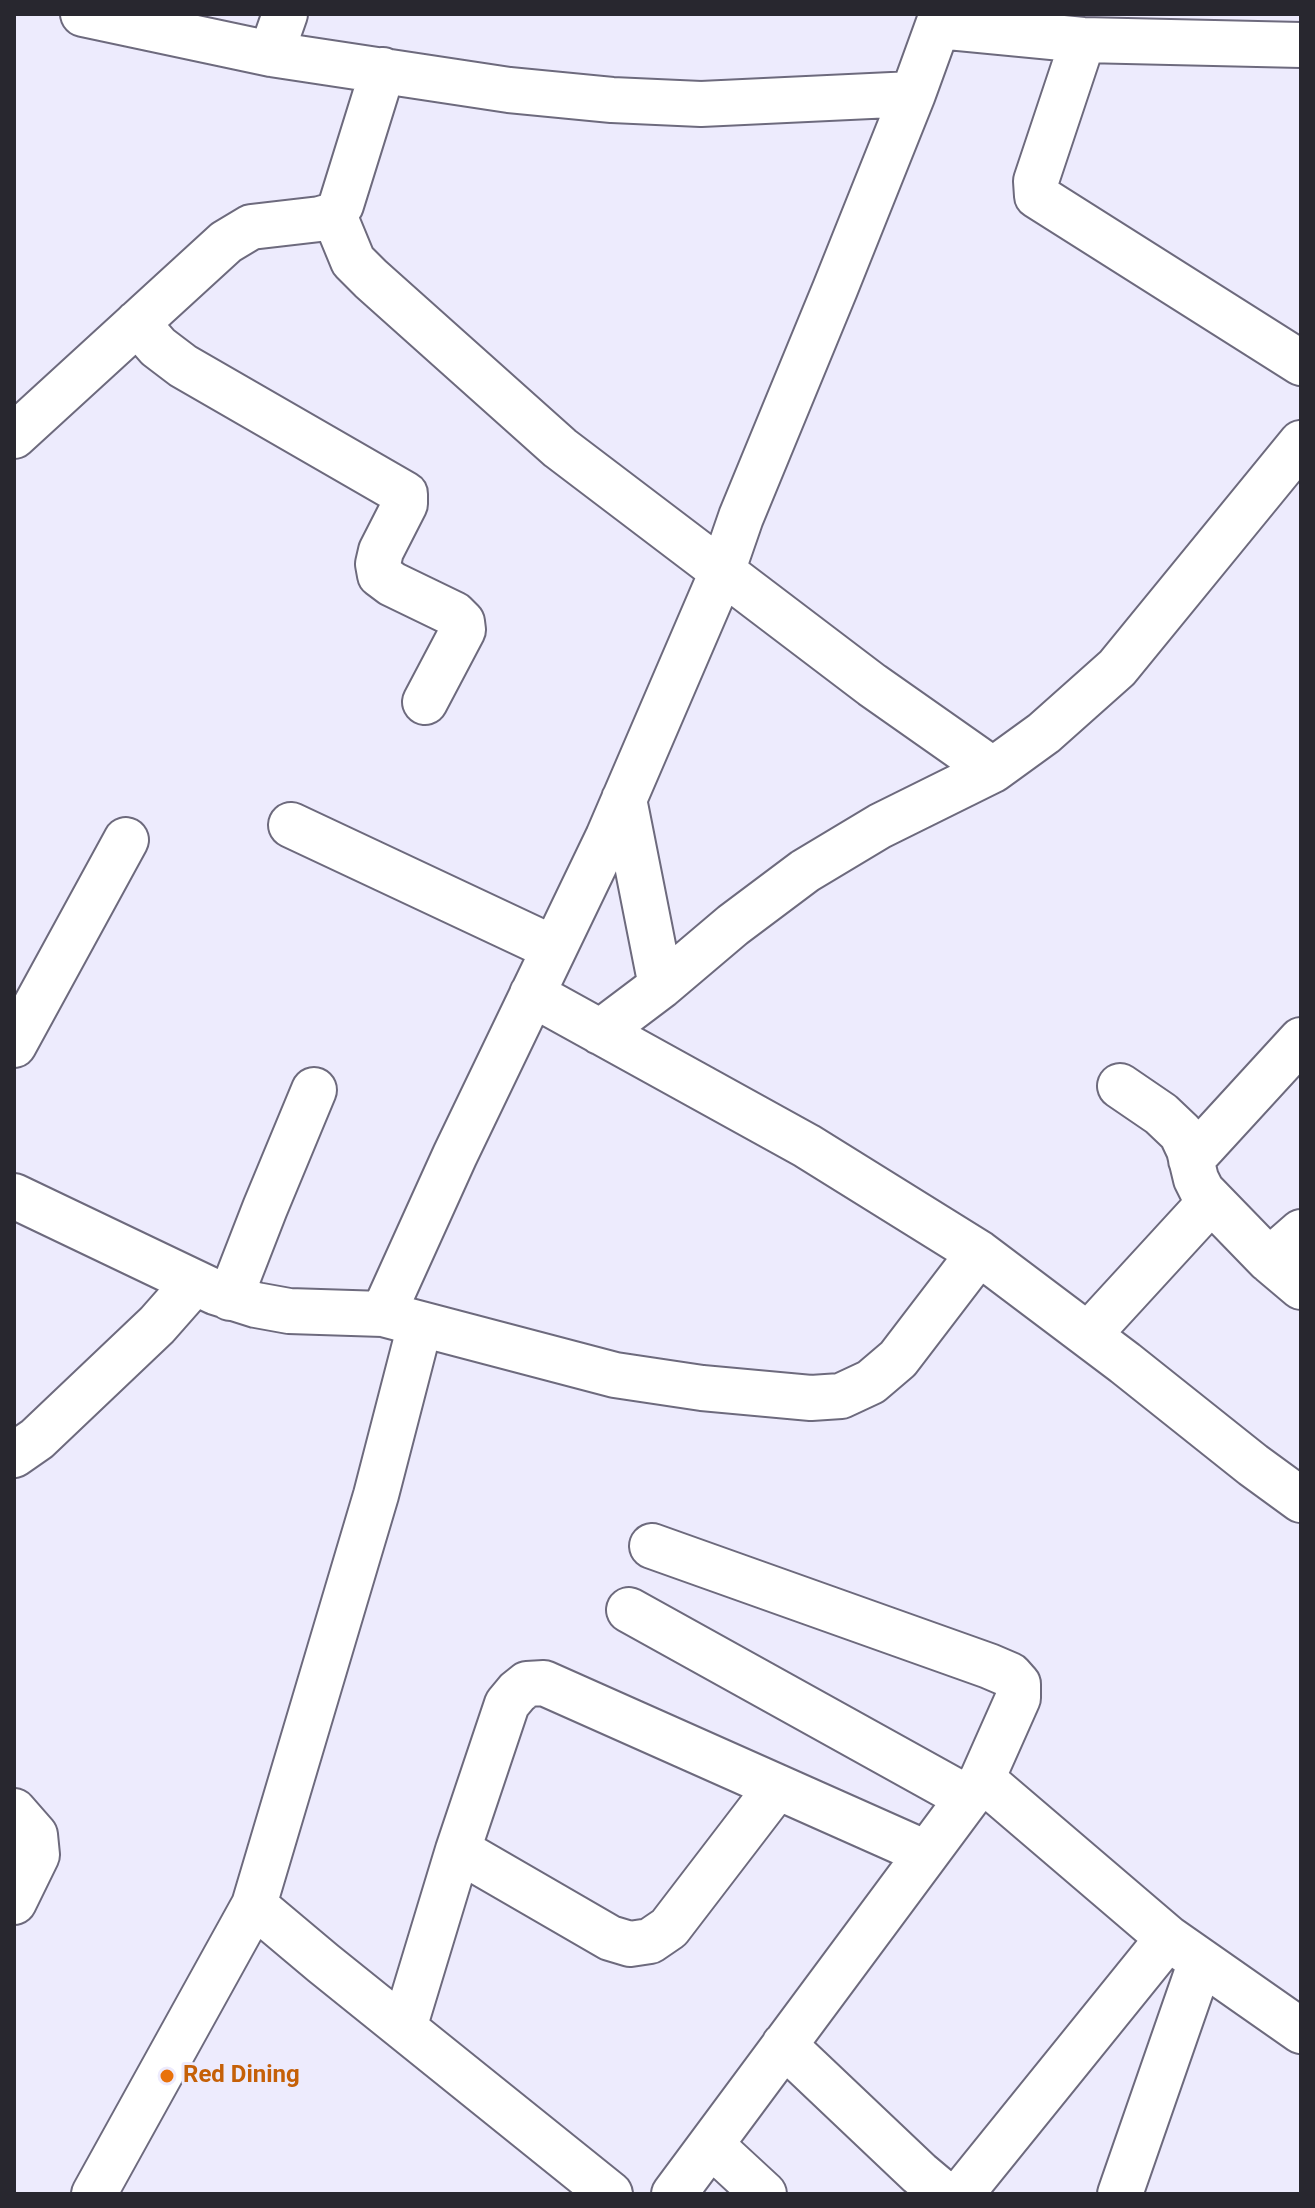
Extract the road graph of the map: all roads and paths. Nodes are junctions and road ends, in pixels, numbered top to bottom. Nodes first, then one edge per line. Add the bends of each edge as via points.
1 (83, 14) edge
2 (940, 20) edge
3 (278, 34) edge
4 (1083, 40) junction
5 (1301, 45) edge
6 (383, 70) junction
7 (913, 94) junction
8 (334, 215) junction
9 (137, 323) junction
10 (1301, 363) edge
11 (14, 436) edge
12 (1301, 443) edge
13 (722, 572) junction
14 (425, 702) dead end
15 (993, 770) junction
16 (624, 799) junction
17 (291, 825) dead end
18 (126, 840) dead end
19 (553, 948) junction
20 (661, 986) junction
21 (532, 994) junction
22 (600, 1032) junction
23 (1301, 1040) edge
24 (14, 1045) edge
25 (1120, 1086) dead end
26 (314, 1090) dead end
27 (1191, 1160) junction
28 (14, 1196) edge
29 (1211, 1201) junction
30 (979, 1253) junction
31 (1290, 1260) edge
32 (212, 1290) junction
33 (402, 1319) junction
34 (1088, 1335) junction
35 (14, 1455) edge
36 (1301, 1500) edge
37 (652, 1546) dead end
38 (629, 1610) dead end
39 (777, 1787) junction
40 (974, 1788) junction
41 (14, 1811) edge
42 (458, 1850) junction
43 (926, 1853) junction
44 (14, 1902) edge
45 (254, 1905) junction
46 (1184, 1950) junction
47 (404, 2028) junction
48 (1301, 2031) edge
49 (784, 2045) junction
50 (711, 2145) junction
51 (94, 2194) edge
52 (610, 2194) edge
53 (674, 2194) edge
54 (764, 2194) edge
55 (944, 2194) edge
56 (961, 2194) edge
57 (1120, 2194) edge

1 - 3 street
2 - 4 street
2 - 7 street
3 - 6 street
4 - 5 street
4 - 10 street via 1036,181 1037,196
6 - 7 street via 612,100 701,104
6 - 8 street
7 - 13 street
8 - 9 street via 251,227 226,242
8 - 13 street via 353,261 371,279 560,448
9 - 11 street
9 - 14 street via 183,366 405,494 381,551 380,575 454,614 463,630
12 - 15 street via 1117,668
13 - 15 street
13 - 16 street
15 - 20 street via 880,826 805,871
16 - 19 street
16 - 20 street
17 - 19 street
18 - 24 street
19 - 21 street
20 - 22 street
21 - 22 street
21 - 33 street via 455,1155
22 - 30 street via 807,1146
23 - 27 street
25 - 27 street via 1181,1133
26 - 32 street via 265,1208
27 - 29 street
28 - 32 street
29 - 31 street
29 - 34 street
30 - 33 street via 898,1359 871,1382 841,1396 702,1388 615,1375
30 - 34 street
32 - 33 street via 289,1311
32 - 35 street via 157,1325
33 - 45 street via 376,1495
34 - 36 street
37 - 40 street via 1010,1675 1018,1684 1018,1698
38 - 40 street
39 - 42 street via 669,1928 650,1941 630,1944 610,1938
39 - 42 street via 544,1683 527,1684 507,1704
39 - 43 street
40 - 43 street
40 - 46 street
41 - 44 street via 35,1835 37,1855
42 - 47 street
43 - 49 street
45 - 47 street
45 - 51 street
46 - 48 street
46 - 56 street
46 - 57 street
47 - 52 street
49 - 50 street
49 - 55 street
50 - 53 street
50 - 54 street

